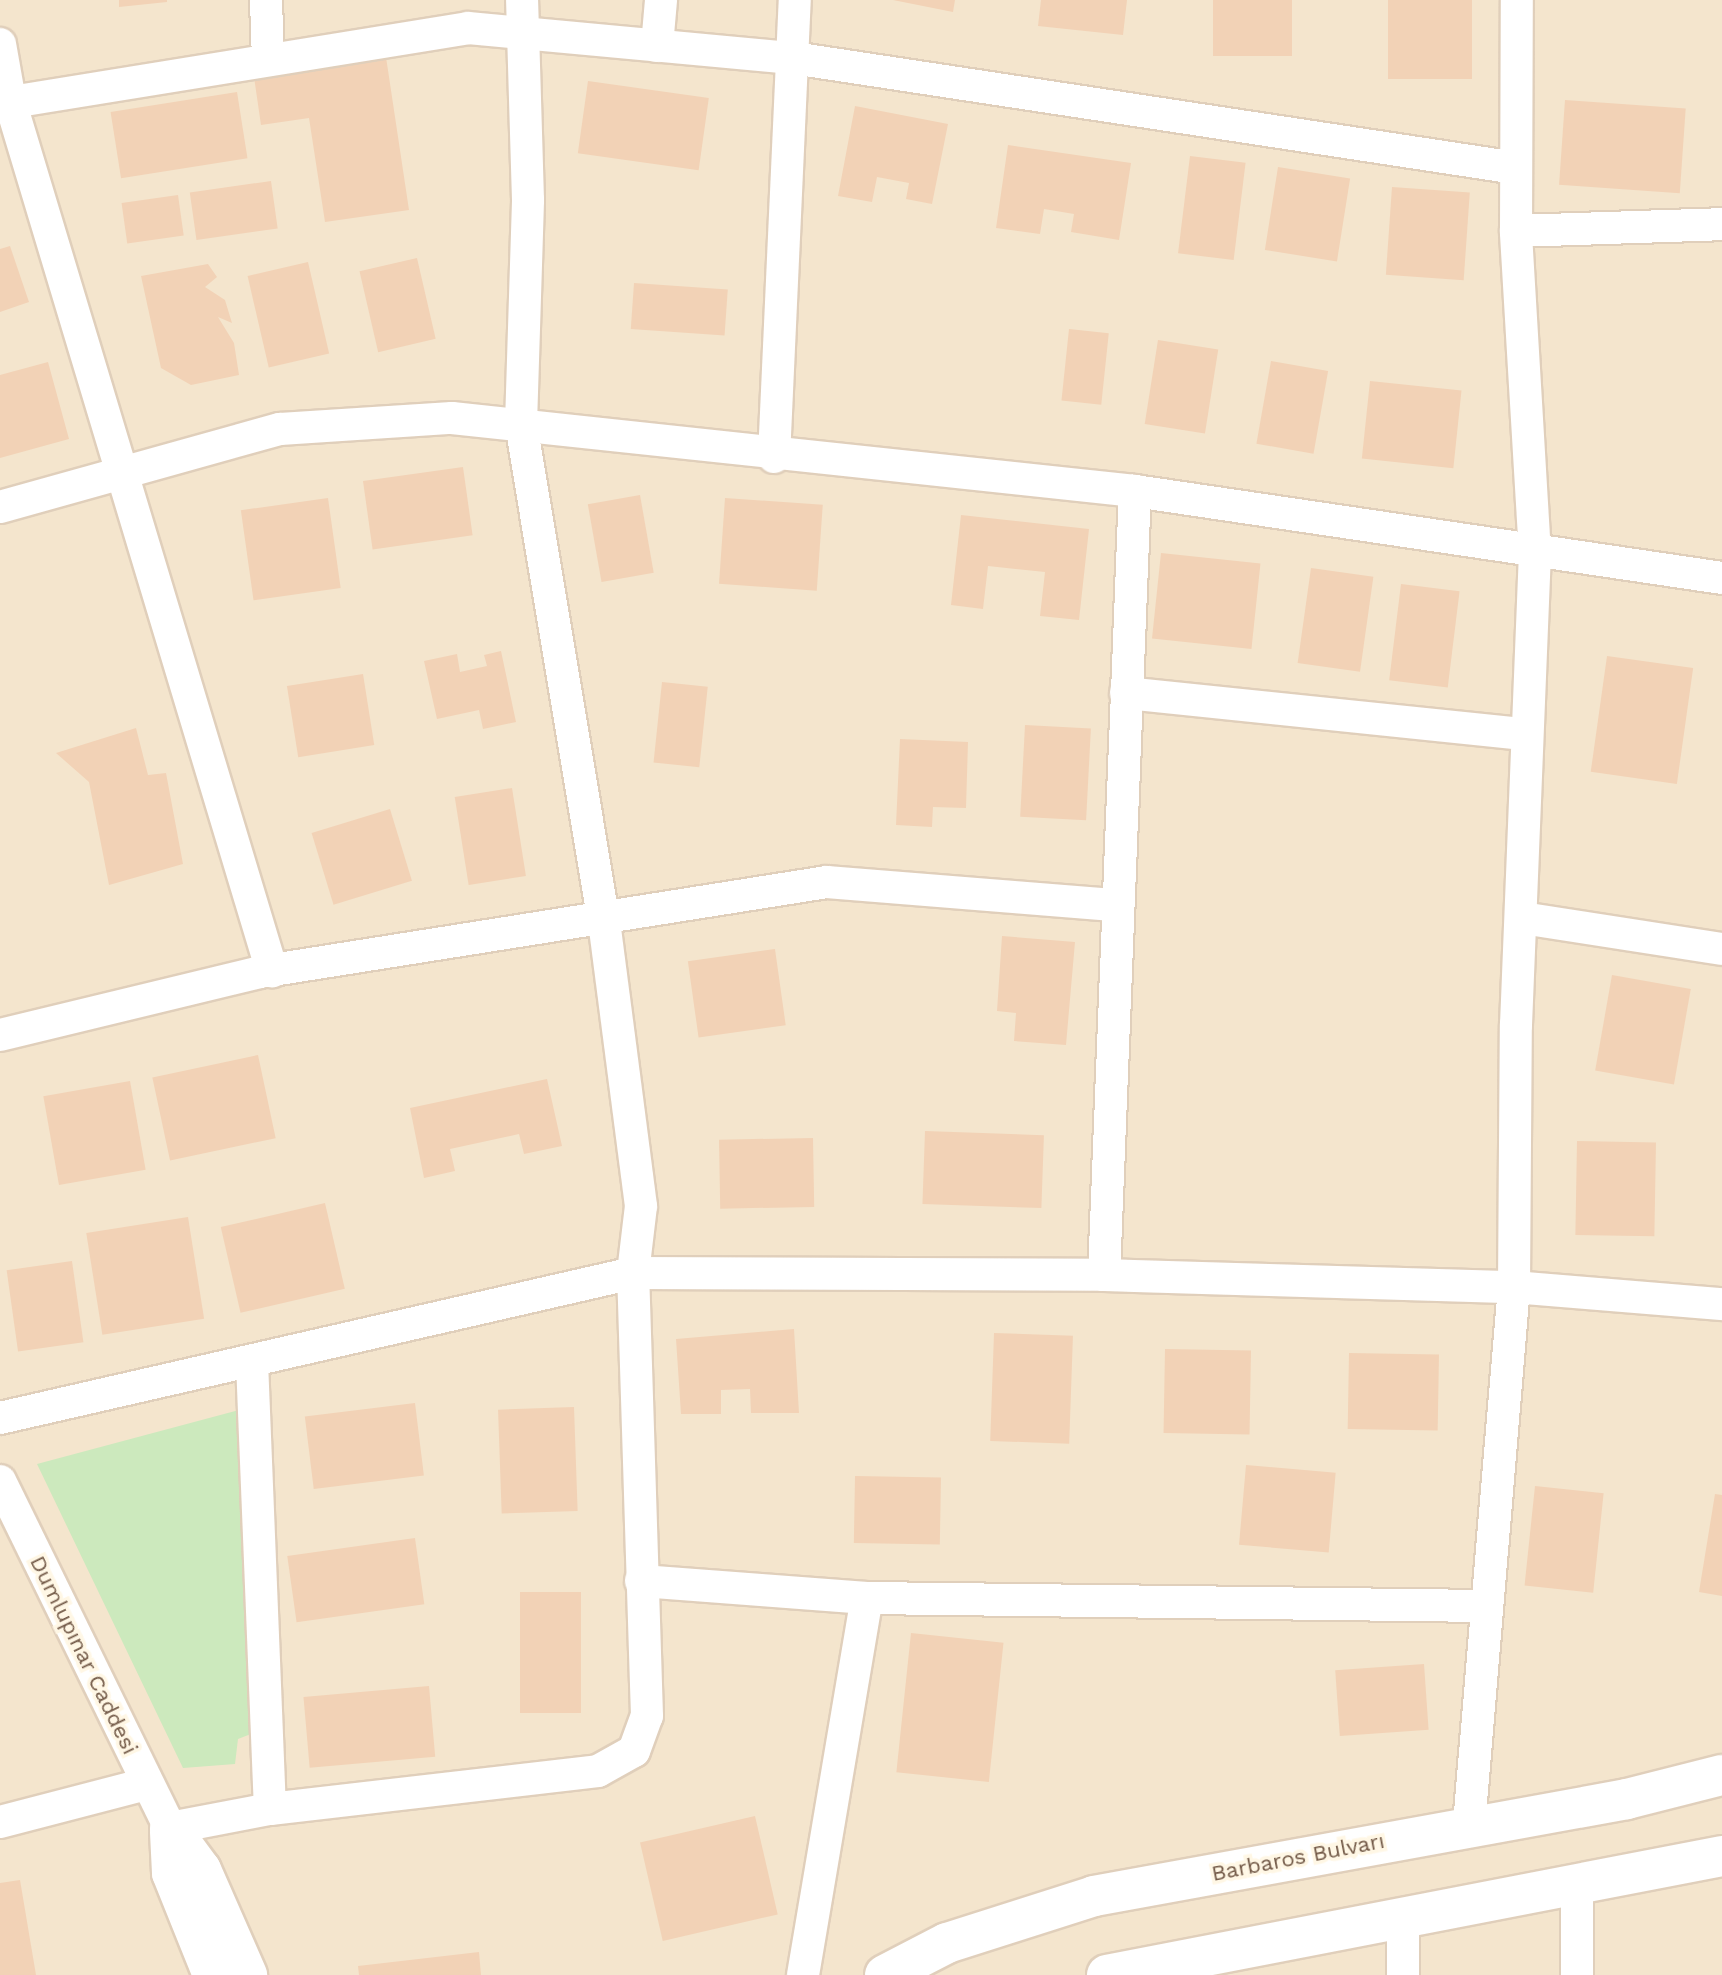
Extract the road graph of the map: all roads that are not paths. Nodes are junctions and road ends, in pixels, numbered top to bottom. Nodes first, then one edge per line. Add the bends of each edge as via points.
1 (266, 0) edge
2 (522, 0) edge
3 (661, 0) edge
4 (795, 0) edge
5 (1517, 0) edge
6 (523, 33) junction
7 (0, 44) edge
8 (657, 46) junction
9 (793, 58) junction
10 (268, 60) junction
11 (5, 102) edge
12 (1516, 168) junction
13 (1722, 224) edge
14 (1516, 231) junction
15 (521, 424) junction
16 (774, 457) junction
17 (127, 472) junction
18 (1135, 491) junction
19 (0, 507) edge
20 (1535, 554) junction
21 (1722, 578) edge
22 (1126, 693) junction
23 (1525, 734) junction
24 (1116, 905) junction
25 (1522, 918) junction
26 (604, 923) junction
27 (1722, 949) edge
28 (272, 971) junction
29 (0, 1035) edge
30 (633, 1273) junction
31 (1104, 1275) junction
32 (1514, 1287) junction
33 (1722, 1304) edge
34 (252, 1362) junction
35 (0, 1418) edge
36 (0, 1481) edge
37 (641, 1581) junction
38 (867, 1598) junction
39 (1484, 1606) junction
40 (1722, 1775) edge
41 (146, 1784) junction
42 (270, 1809) junction
43 (0, 1822) edge
44 (1469, 1825) junction
45 (170, 1828) junction
46 (1722, 1856) edge
47 (1577, 1887) junction
48 (1403, 1921) junction
49 (213, 1975) edge
50 (247, 1975) edge
51 (803, 1975) edge
52 (885, 1975) edge
53 (1107, 1975) edge
54 (1403, 1975) edge
55 (1577, 1975) edge

1 - 10 street
2 - 6 street
3 - 8 street
4 - 9 street
5 - 12 street
6 - 8 street
6 - 10 street via 468,28
6 - 15 street via 528,200
7 - 11 street
8 - 9 street
9 - 12 street
9 - 16 street
10 - 11 street
11 - 17 street
12 - 14 street
13 - 14 street
14 - 20 street
15 - 16 street via 635,433
15 - 17 street via 452,418 280,429
15 - 26 street
16 - 18 street
17 - 19 street
17 - 28 street
18 - 20 street
18 - 22 street
20 - 21 street
20 - 23 street
22 - 23 street
22 - 24 street
23 - 25 street
24 - 26 street via 827,882
24 - 31 street
25 - 27 street
25 - 32 street
26 - 28 street
26 - 30 street via 641,1206
28 - 29 street
30 - 31 street
30 - 34 street
30 - 37 street
31 - 32 street
32 - 33 street
32 - 39 street
34 - 35 street
34 - 42 street
36 - 41 street, Dumlupınar Caddesi
37 - 38 street
37 - 42 street via 647,1716 634,1751 598,1771
38 - 39 street
38 - 51 street
39 - 44 street
40 - 44 street, Barbaros Bulvarı
41 - 43 street
41 - 45 street, Dumlupınar Caddesi
42 - 45 street
44 - 52 street, Barbaros Bulvarı via 1094,1896 947,1943
45 - 49 street, Dumlupınar Caddesi via 172,1873
45 - 50 street, Dumlupınar Caddesi via 201,1870
46 - 47 street
47 - 48 street
47 - 55 street
48 - 53 street
48 - 54 street

